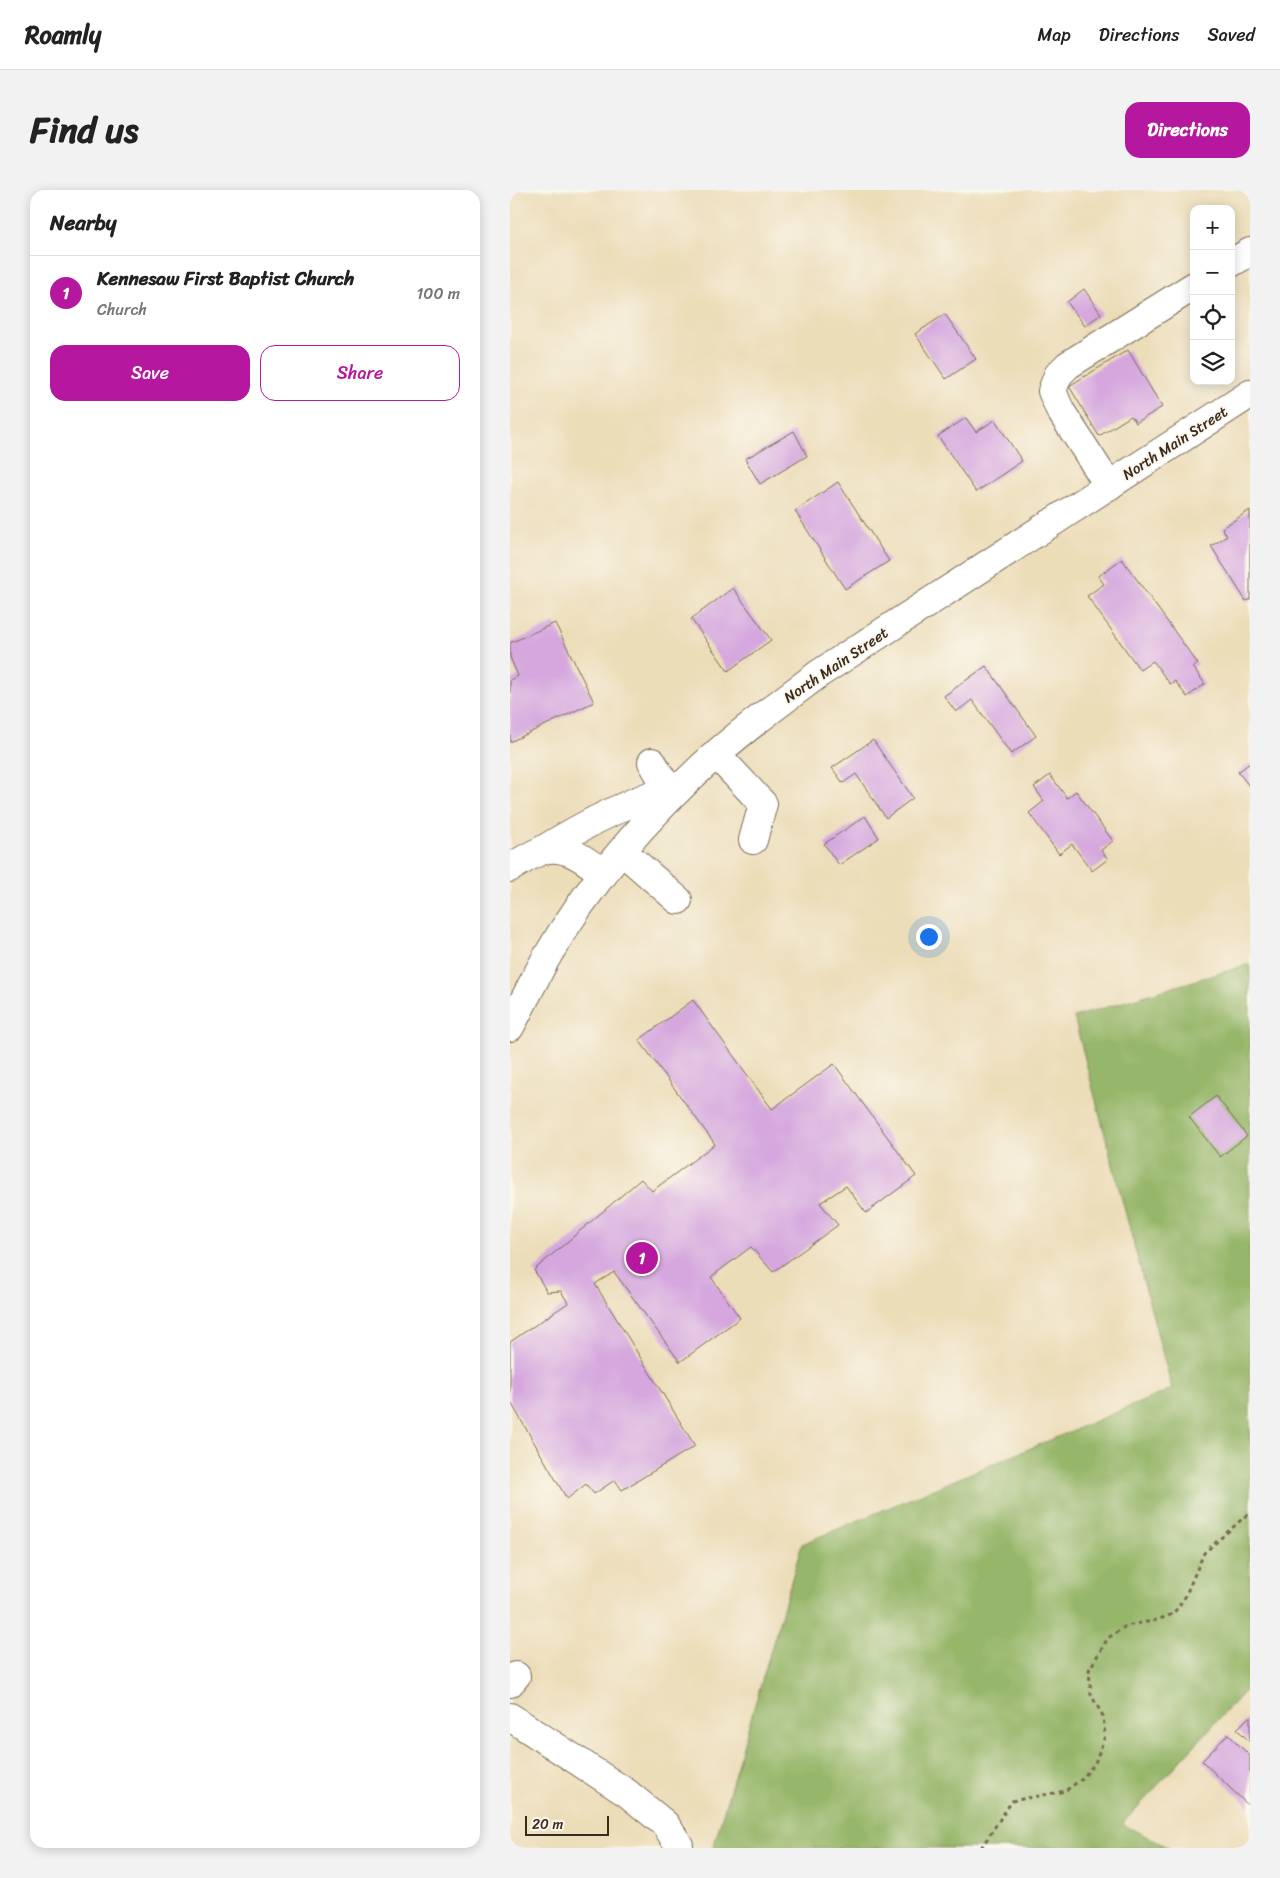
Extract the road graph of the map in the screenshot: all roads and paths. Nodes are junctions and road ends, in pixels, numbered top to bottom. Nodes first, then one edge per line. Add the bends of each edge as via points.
1 (1250, 252) edge
2 (1235, 260) edge
3 (1190, 288) edge
4 (1250, 394) edge
5 (1109, 486) junction
6 (716, 754) junction
7 (652, 762) dead end
8 (676, 786) junction
9 (752, 840) dead end
10 (541, 851) junction
11 (622, 851) junction
12 (510, 868) edge
13 (604, 874) junction
14 (678, 900) dead end
15 (510, 1027) edge
16 (1250, 1512) edge
17 (510, 1717) edge
18 (679, 1848) edge
19 (981, 1848) edge

1 - 2 main road
3 - 5 main road via 1068,365 1058,375 1052,391 1060,410
4 - 5 main road, North Main Street
5 - 6 main road, North Main Street via 820,673
6 - 8 main road, North Main Street
6 - 9 main road via 763,804
7 - 8 main road
8 - 10 main road via 609,812
8 - 11 main road, North Main Street
10 - 12 main road
10 - 13 main road via 564,850
11 - 13 main road, North Main Street
11 - 14 main road
13 - 15 main road, North Main Street via 545,960
16 - 19 path via 1204,1553 1185,1596 1172,1614 1126,1626 1108,1638 1089,1670 1091,1695 1103,1716 1105,1736 1095,1763 1082,1779 1065,1791 1012,1801
17 - 18 main road via 566,1741 665,1824

